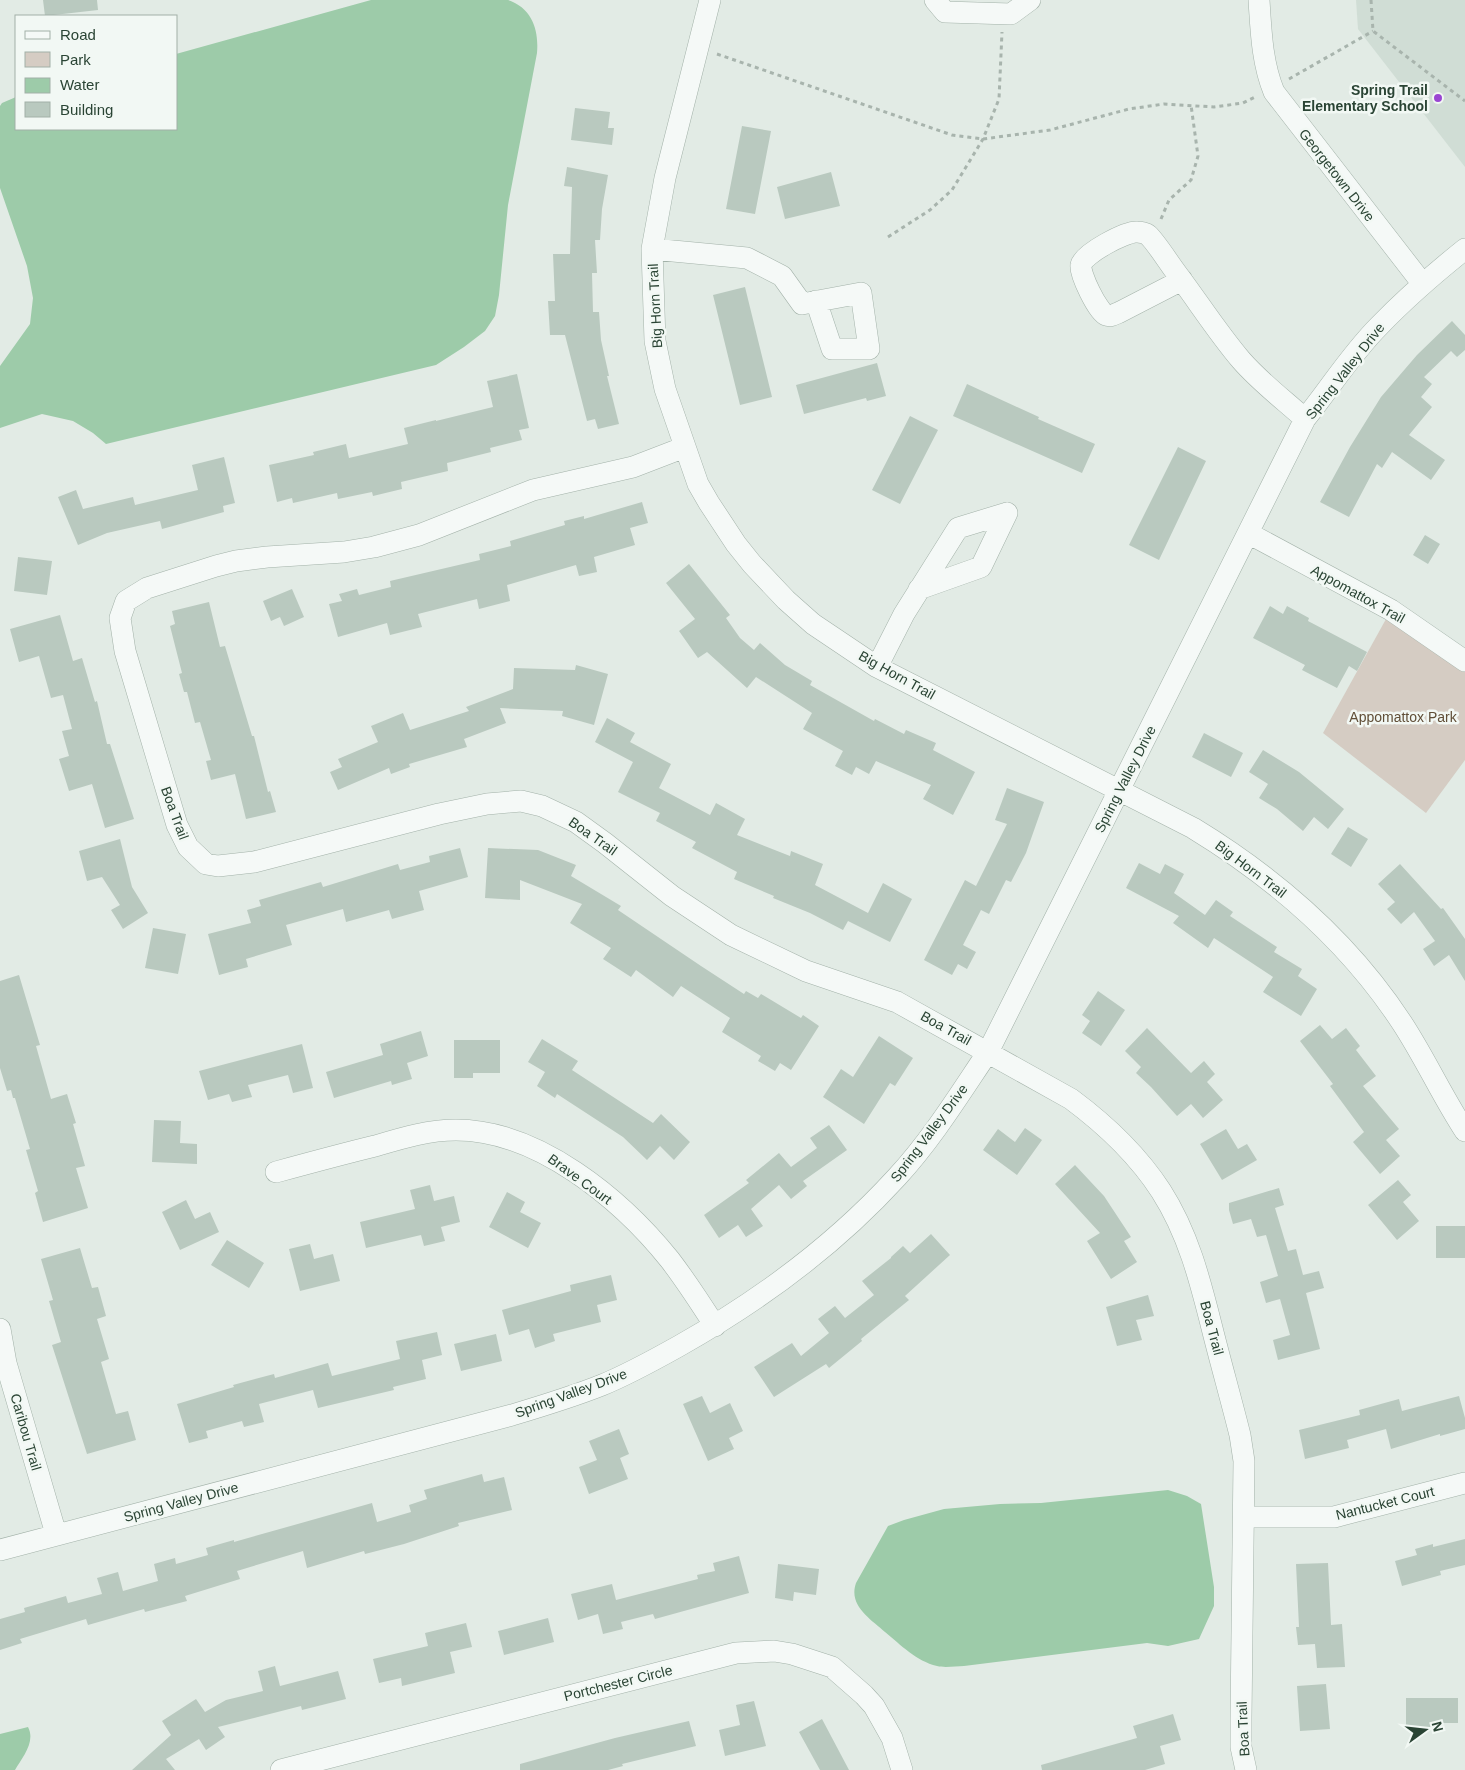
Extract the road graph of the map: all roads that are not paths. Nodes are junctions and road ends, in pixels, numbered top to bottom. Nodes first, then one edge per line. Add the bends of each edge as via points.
1 (710, 0) edge
2 (935, 0) edge
3 (1030, 0) edge
4 (1258, 0) edge
5 (652, 249) junction
6 (1465, 249) edge
7 (1182, 280) junction
8 (1422, 283) junction
9 (816, 301) dead end
10 (1306, 419) junction
11 (686, 447) junction
12 (1248, 533) junction
13 (919, 589) dead end
14 (1465, 661) edge
15 (877, 667) junction
16 (1120, 790) junction
17 (988, 1052) junction
18 (1465, 1132) edge
19 (276, 1172) dead end
20 (715, 1326) junction
21 (0, 1330) edge
22 (1465, 1483) edge
23 (1244, 1517) junction
24 (56, 1534) junction
25 (0, 1550) edge
26 (281, 1770) edge
27 (902, 1770) edge
28 (1246, 1770) edge

1 - 5 street, Big Horn Trail via 665,178
2 - 3 street via 945,12 1011,14
4 - 8 street, Georgetown Drive via 1268,78 1282,104
5 - 9 street via 747,258 782,276 802,304
5 - 11 street, Big Horn Trail via 655,341 665,389
6 - 8 street, Spring Valley Drive
7 - 7 street via 1148,234 1138,232 1128,232 1086,257 1081,264 1081,273 1100,311 1111,316
7 - 10 street via 1242,362
8 - 10 street, Spring Valley Drive via 1378,326
10 - 12 street, Spring Valley Drive
11 - 15 street, Big Horn Trail via 698,484 752,564 813,624
11 - 17 street, Boa Trail via 633,467 533,490 419,535 374,547 236,561 138,592 126,601 120,618 125,651 177,826 188,847 206,864 218,866 254,862 487,804 521,801 542,806 576,822 672,896 731,935 806,971 897,1002
12 - 14 street, Appomattox Trail via 1391,610
12 - 16 street, Spring Valley Drive
13 - 15 street
15 - 16 street, Big Horn Trail
16 - 17 street, Spring Valley Drive
16 - 18 street, Big Horn Trail via 1220,844 1318,921 1355,961 1401,1021
17 - 20 street, Spring Valley Drive via 944,1118 897,1178 831,1242
17 - 23 street, Boa Trail via 1071,1099 1095,1117 1130,1150 1172,1211 1198,1274 1240,1435 1244,1461
19 - 20 street, Brave Court via 435,1131 479,1131 515,1140 560,1162 600,1190 669,1260
20 - 24 street, Spring Valley Drive via 641,1367 559,1401
21 - 24 street, Caribou Trail via 6,1363
22 - 23 street, Nantucket Court via 1334,1517
23 - 28 street, Boa Trail via 1241,1718
24 - 25 street, Spring Valley Drive
26 - 27 street, Portchester Circle via 736,1653 763,1650 792,1654 832,1667 874,1706 892,1738

